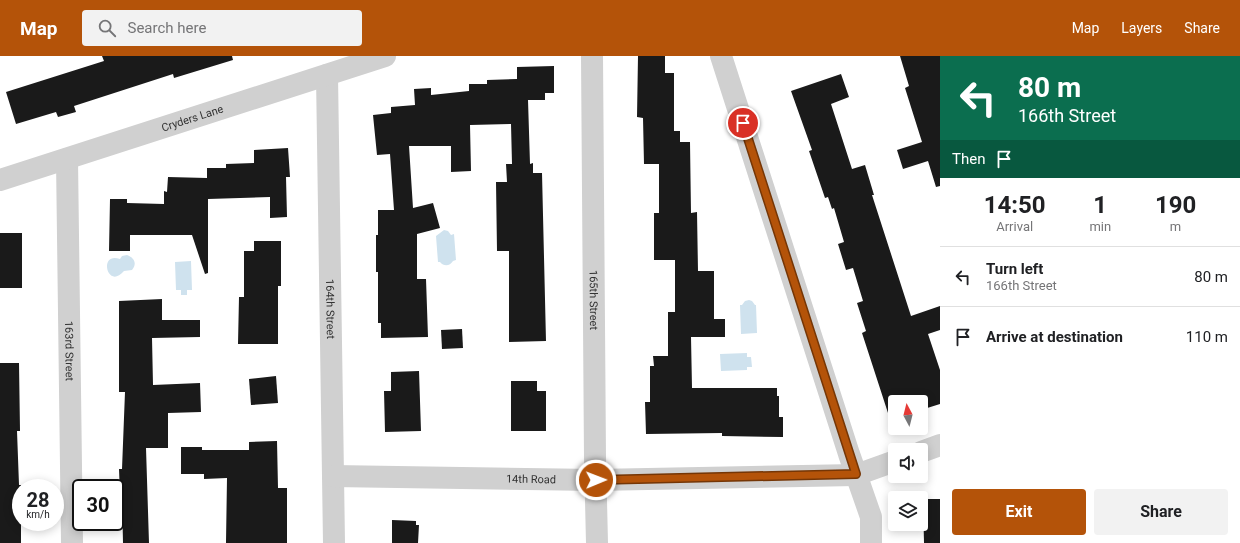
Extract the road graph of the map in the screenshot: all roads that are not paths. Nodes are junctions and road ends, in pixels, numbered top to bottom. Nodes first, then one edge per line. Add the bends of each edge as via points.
1 (385, 56) edge
2 (592, 56) edge
3 (722, 56) edge
4 (326, 75) junction
5 (67, 159) junction
6 (0, 180) edge
7 (940, 445) edge
8 (928, 449) edge
9 (888, 463) edge
10 (856, 474) junction
11 (333, 476) junction
12 (596, 480) junction
13 (72, 543) edge
14 (334, 543) edge
15 (597, 543) edge
16 (871, 543) edge

1 - 4 street, Cryders Lane
2 - 12 street, 165th Street
3 - 10 street
4 - 5 street, Cryders Lane
4 - 11 street, 164th Street
5 - 6 street, Cryders Lane
5 - 13 street, 163rd Street
7 - 8 street
9 - 10 street, 14th Road
10 - 12 street, 14th Road
10 - 16 street via 871,517
11 - 12 street, 14th Road
11 - 14 street, 164th Street
12 - 15 street, 165th Street

